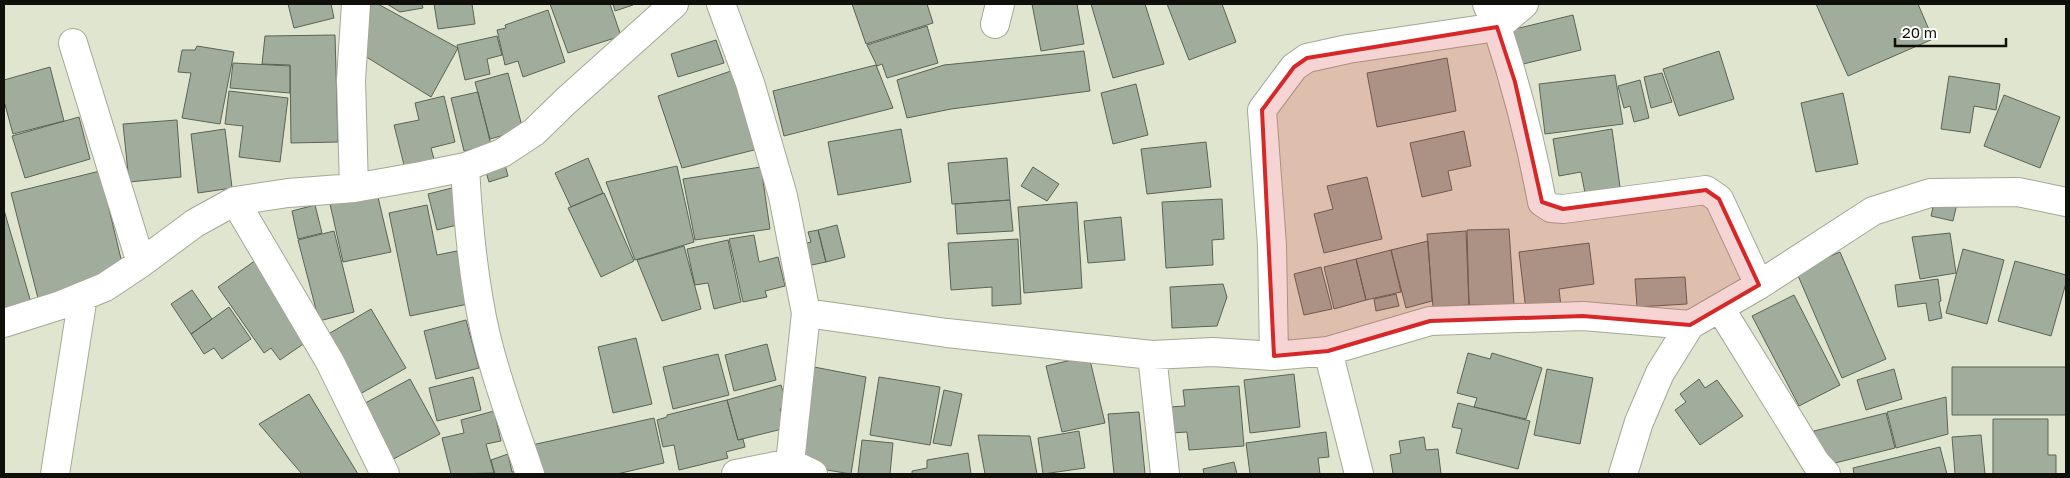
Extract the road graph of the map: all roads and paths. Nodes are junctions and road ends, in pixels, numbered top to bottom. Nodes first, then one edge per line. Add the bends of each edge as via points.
1 (356, 4) edge
2 (674, 4) edge
3 (722, 4) edge
4 (1524, 4) edge
5 (1492, 15) edge
6 (73, 43) dead end
7 (465, 166) junction
8 (354, 188) junction
9 (236, 202) junction
10 (2066, 202) edge
11 (141, 263) junction
12 (1759, 285) junction
13 (83, 296) junction
14 (1720, 308) junction
15 (806, 313) junction
16 (4, 323) edge
17 (1690, 325) junction
18 (1328, 351) junction
19 (1152, 354) junction
20 (1274, 356) junction
21 (802, 469) edge
22 (55, 474) edge
23 (385, 474) edge
24 (530, 474) edge
25 (736, 474) edge
26 (1165, 474) edge
27 (1359, 474) edge
28 (1623, 474) edge
29 (1826, 474) edge

1 - 8 street via 350,80
2 - 7 street via 534,132 502,153
3 - 15 street via 784,196
4 - 5 street
5 - 12 street via 1517,91 1542,202 1551,208 1562,209 1706,190 1718,199
5 - 20 street via 1307,58 1294,67 1262,110 1271,226
6 - 11 street
7 - 8 street
7 - 24 street via 468,235 486,336
8 - 9 street
9 - 11 street via 195,223
9 - 23 street via 330,362
10 - 12 street via 2018,192 1930,193 1873,212
11 - 13 street via 104,287
12 - 14 street
13 - 16 street
13 - 22 street
14 - 17 street
14 - 29 street via 1816,463
15 - 19 street via 947,333
15 - 21 street
17 - 18 street via 1583,316 1430,321
17 - 28 street via 1660,372 1639,422
18 - 20 street
18 - 27 street
19 - 20 street via 1213,352
19 - 26 street
21 - 25 street

